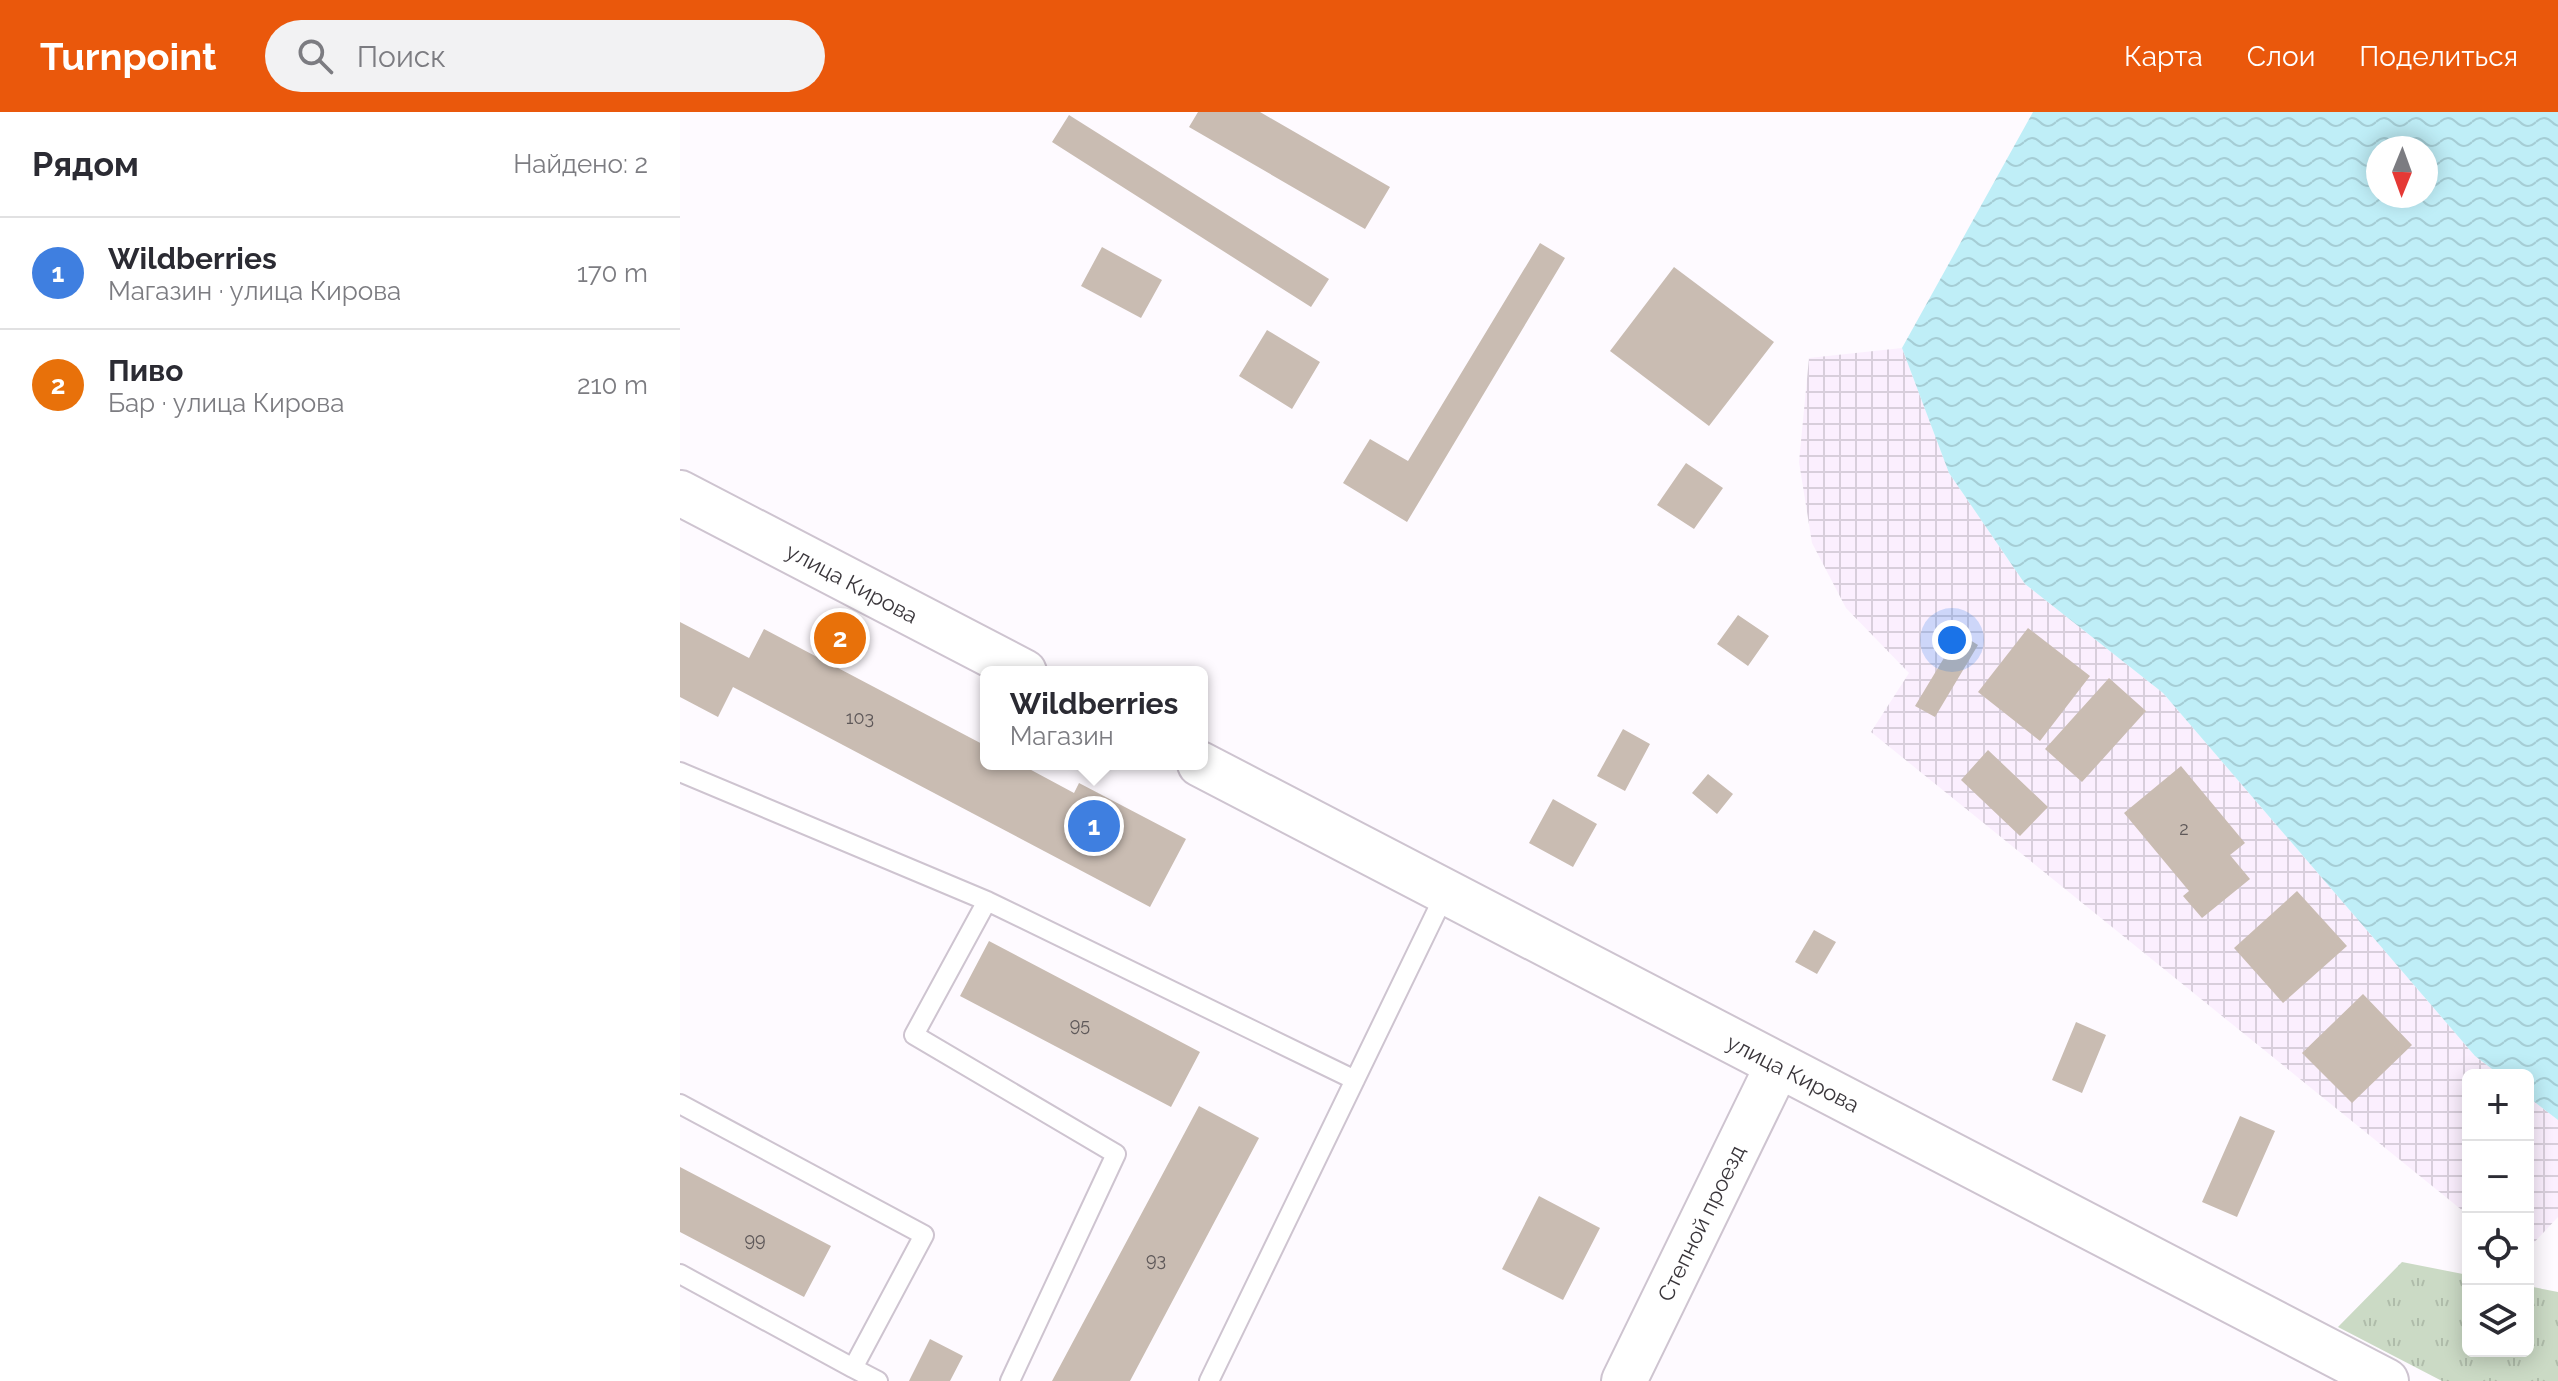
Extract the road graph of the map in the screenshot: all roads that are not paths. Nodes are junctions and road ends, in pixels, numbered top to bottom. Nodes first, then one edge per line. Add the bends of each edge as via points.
1 (680, 493) edge
2 (1012, 666) edge
3 (1208, 768) edge
4 (680, 772) edge
5 (1446, 892) junction
6 (987, 901) junction
7 (1778, 1065) junction
8 (1355, 1080) junction
9 (680, 1104) edge
10 (680, 1274) edge
11 (853, 1368) junction
12 (878, 1381) edge
13 (1010, 1381) edge
14 (1209, 1381) edge
15 (1624, 1381) edge
16 (2386, 1381) edge

1 - 2 main road, улица Кирова
3 - 5 main road, улица Кирова
4 - 6 lane
5 - 7 main road, улица Кирова
5 - 8 lane
6 - 8 lane
6 - 13 lane via 914,1035 1116,1154
7 - 15 main road, Степной проезд
7 - 16 main road, улица Кирова
8 - 14 lane
9 - 11 lane via 924,1235
10 - 11 lane
11 - 12 lane

